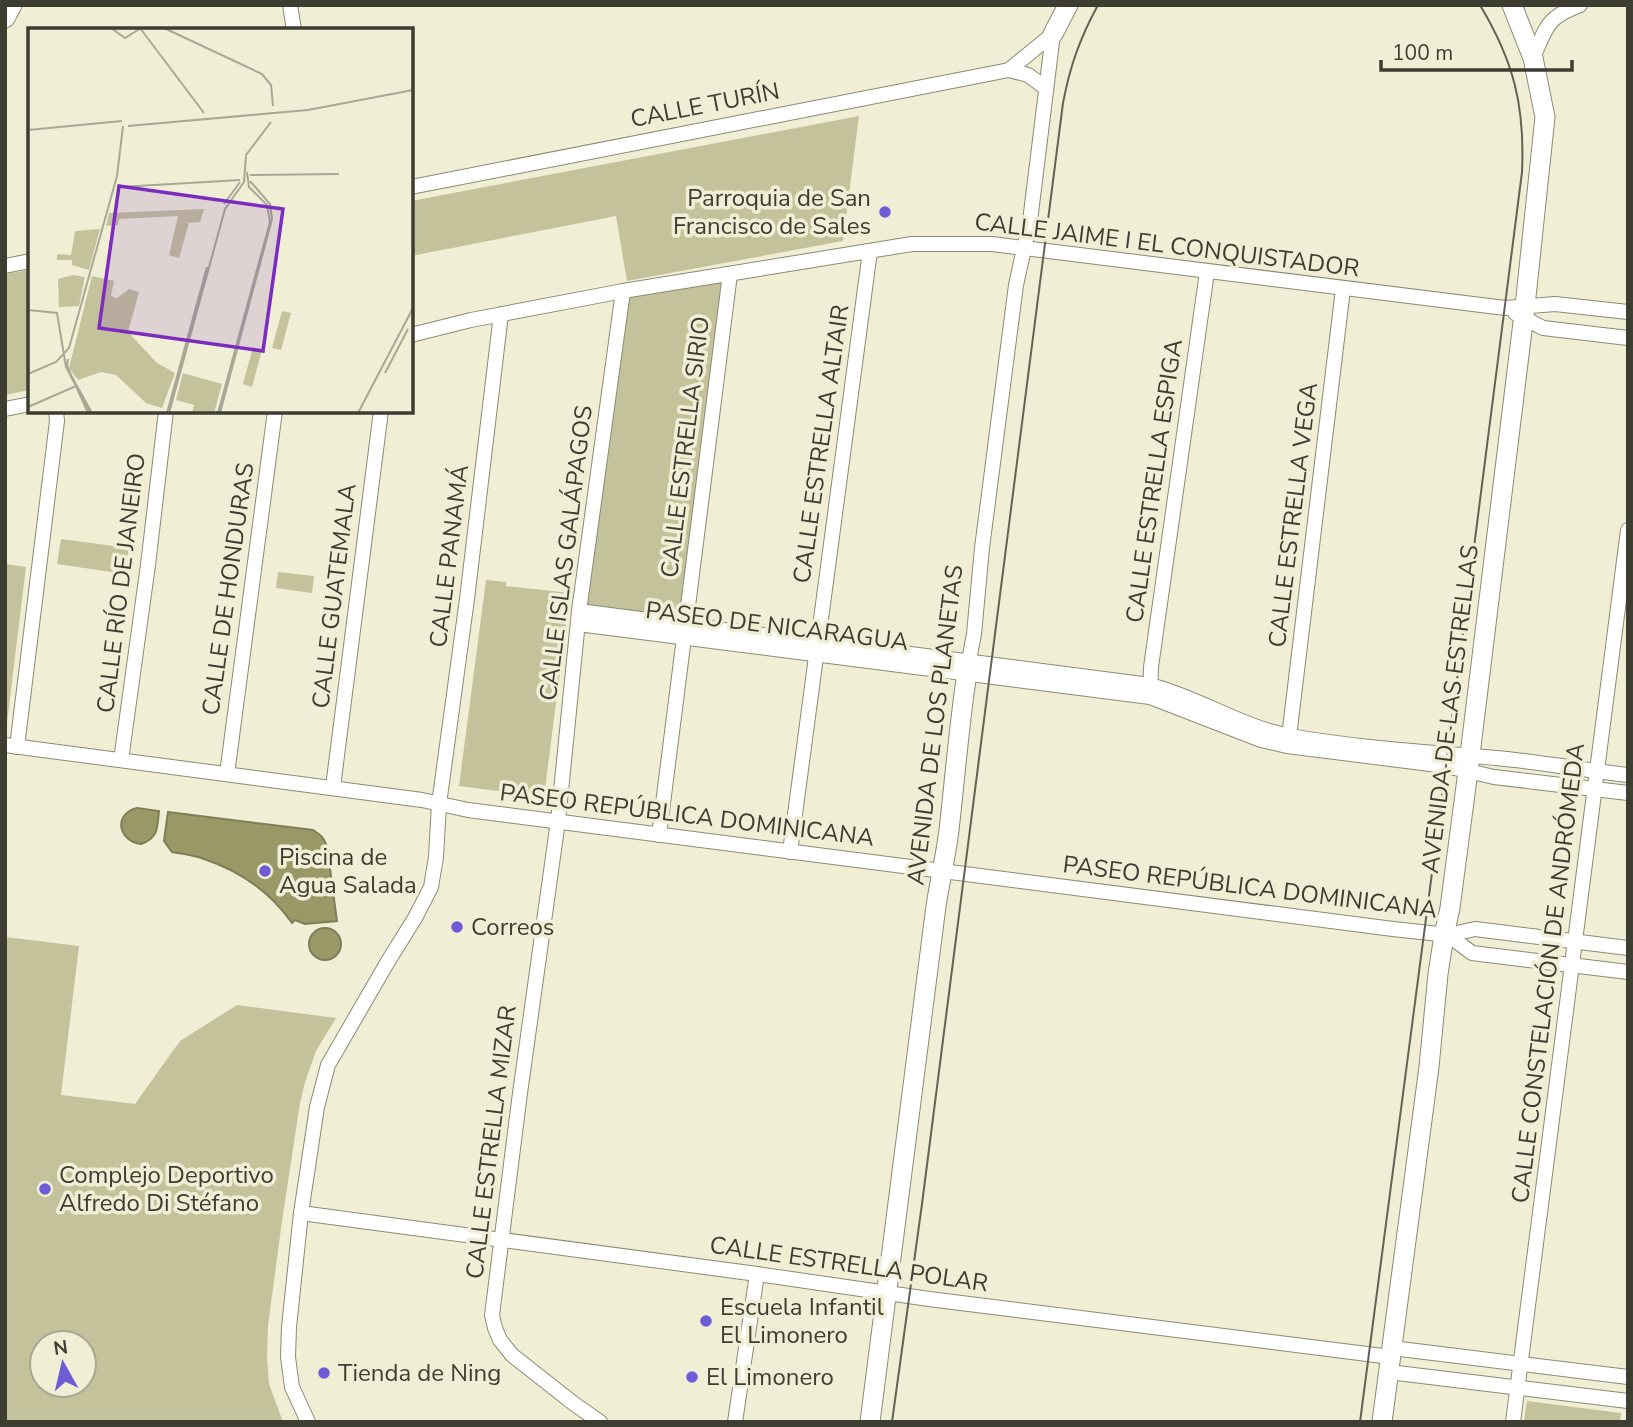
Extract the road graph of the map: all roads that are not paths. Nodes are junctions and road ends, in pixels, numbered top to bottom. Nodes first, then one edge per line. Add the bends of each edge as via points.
1 (290, 5) edge
2 (1068, 5) edge
3 (1512, 5) edge
4 (1580, 5) edge
5 (294, 28) edge
6 (1053, 34) junction
7 (1533, 58) junction
8 (1009, 70) junction
9 (1046, 88) junction
10 (413, 187) edge
11 (1025, 248) junction
12 (870, 251) junction
13 (28, 261) edge
14 (5, 266) edge
15 (1207, 272) junction
16 (730, 274) junction
17 (1343, 289) junction
18 (623, 291) junction
19 (1518, 311) junction
20 (1628, 312) edge
21 (501, 314) junction
22 (413, 334) edge
23 (1628, 338) edge
24 (28, 404) edge
25 (5, 409) edge
26 (56, 413) edge
27 (166, 413) edge
28 (275, 413) edge
29 (381, 413) edge
30 (1628, 530) edge
31 (578, 618) junction
32 (685, 630) junction
33 (817, 648) junction
34 (968, 668) junction
35 (1150, 691) junction
36 (1288, 741) junction
37 (11, 746) edge
38 (121, 760) junction
39 (1469, 764) junction
40 (1596, 771) junction
41 (226, 774) junction
42 (1628, 775) edge
43 (333, 788) junction
44 (1594, 789) junction
45 (1628, 793) edge
46 (439, 804) junction
47 (558, 821) junction
48 (659, 835) junction
49 (790, 852) junction
50 (941, 872) junction
51 (1446, 935) junction
52 (1575, 942) junction
53 (1628, 948) edge
54 (1572, 965) junction
55 (1628, 972) edge
56 (301, 1213) junction
57 (501, 1239) junction
58 (757, 1273) junction
59 (886, 1293) junction
60 (1390, 1359) junction
61 (1521, 1364) junction
62 (1628, 1377) edge
63 (1517, 1388) junction
64 (1628, 1401) edge
65 (308, 1422) edge
66 (600, 1422) edge
67 (735, 1422) edge
68 (870, 1422) edge
69 (1382, 1422) edge
70 (1513, 1422) edge

1 - 5 street
2 - 6 street, CALLE TURÍN
3 - 7 street, AVENIDA DE LAS ESTRELLAS
4 - 7 street via 1551,21
6 - 8 street, CALLE TURÍN
6 - 9 street, AVENIDA DE LOS PLANETAS
7 - 19 street, AVENIDA DE LAS ESTRELLAS via 1545,117
8 - 9 street via 1028,75
8 - 10 street, CALLE TURÍN
9 - 11 street, AVENIDA DE LOS PLANETAS
11 - 12 street, CALLE JAIME I EL CONQUISTADOR via 912,244
11 - 15 street, CALLE JAIME I EL CONQUISTADOR
11 - 34 street, AVENIDA DE LOS PLANETAS via 1014,299
12 - 16 street, CALLE JAIME I EL CONQUISTADOR
12 - 33 street, CALLE ESTRELLA ALTAIR
13 - 14 street
15 - 17 street, CALLE JAIME I EL CONQUISTADOR
15 - 35 street, CALLE ESTRELLA ESPIGA
16 - 18 street, CALLE JAIME I EL CONQUISTADOR
16 - 32 street, CALLE ESTRELLA SIRIO
17 - 19 street, CALLE JAIME I EL CONQUISTADOR
17 - 36 street, CALLE ESTRELLA VEGA
18 - 21 street, CALLE JAIME I EL CONQUISTADOR
18 - 31 street, CALLE ISLAS GALÁPAGOS
19 - 20 street, CALLE JAIME I EL CONQUISTADOR via 1562,304
19 - 23 street, CALLE JAIME I EL CONQUISTADOR via 1543,328
19 - 39 street, AVENIDA DE LAS ESTRELLAS
21 - 22 street, CALLE JAIME I EL CONQUISTADOR
21 - 46 street, CALLE PANAMÁ
24 - 25 street
26 - 37 street
27 - 38 street, CALLE RÍO DE JANEIRO
28 - 41 street, CALLE DE HONDURAS
29 - 43 street, CALLE GUATEMALA
30 - 40 street, CALLE CONSTELACIÓN DE ANDRÓMEDA
31 - 32 street, PASEO DE NICARAGUA
31 - 47 street, CALLE ISLAS GALÁPAGOS
32 - 33 street, PASEO DE NICARAGUA
32 - 48 street, CALLE ESTRELLA SIRIO
33 - 34 street, PASEO DE NICARAGUA
33 - 49 street, CALLE ESTRELLA ALTAIR
34 - 35 street, PASEO DE NICARAGUA
34 - 50 street, AVENIDA DE LOS PLANETAS
35 - 36 street, PASEO DE NICARAGUA via 1168,690
36 - 39 street, PASEO DE NICARAGUA via 1446,766
37 - 38 street, PASEO REPÚBLICA DOMINICANA
38 - 41 street, PASEO REPÚBLICA DOMINICANA
39 - 40 street, PASEO DE NICARAGUA via 1497,759
39 - 44 street, PASEO DE NICARAGUA via 1494,777
39 - 51 street, AVENIDA DE LAS ESTRELLAS
40 - 42 street, PASEO DE NICARAGUA
40 - 44 street, CALLE CONSTELACIÓN DE ANDRÓMEDA
41 - 43 street, PASEO REPÚBLICA DOMINICANA
43 - 46 street, PASEO REPÚBLICA DOMINICANA
44 - 45 street, PASEO DE NICARAGUA
44 - 52 street, CALLE CONSTELACIÓN DE ANDRÓMEDA
46 - 47 street, PASEO REPÚBLICA DOMINICANA
46 - 56 street, CALLE PANAMÁ via 431,887 328,1065
47 - 48 street, PASEO REPÚBLICA DOMINICANA
47 - 57 street, CALLE ESTRELLA MIZAR
48 - 49 street, PASEO REPÚBLICA DOMINICANA
49 - 50 street, PASEO REPÚBLICA DOMINICANA
50 - 51 street, PASEO REPÚBLICA DOMINICANA
50 - 59 street, AVENIDA DE LOS PLANETAS
51 - 52 street, PASEO REPÚBLICA DOMINICANA via 1475,929
51 - 54 street, PASEO REPÚBLICA DOMINICANA via 1472,953
51 - 60 street, AVENIDA DE LAS ESTRELLAS
52 - 53 street, PASEO REPÚBLICA DOMINICANA
52 - 54 street, CALLE CONSTELACIÓN DE ANDRÓMEDA
54 - 55 street, PASEO REPÚBLICA DOMINICANA
54 - 61 street, CALLE CONSTELACIÓN DE ANDRÓMEDA
56 - 57 street, CALLE ESTRELLA POLAR
56 - 65 street, CALLE PANAMÁ via 288,1357 292,1387
57 - 58 street, CALLE ESTRELLA POLAR
57 - 66 street, CALLE ESTRELLA MIZAR via 492,1315 500,1340
58 - 59 street, CALLE ESTRELLA POLAR
58 - 67 street
59 - 60 street, CALLE ESTRELLA POLAR
59 - 68 street, AVENIDA DE LOS PLANETAS
60 - 61 street, CALLE ESTRELLA POLAR
60 - 63 street, CALLE ESTRELLA POLAR
60 - 69 street, AVENIDA DE LAS ESTRELLAS
61 - 62 street, CALLE ESTRELLA POLAR
61 - 63 street, CALLE CONSTELACIÓN DE ANDRÓMEDA
63 - 64 street, CALLE ESTRELLA POLAR
63 - 70 street, CALLE CONSTELACIÓN DE ANDRÓMEDA

